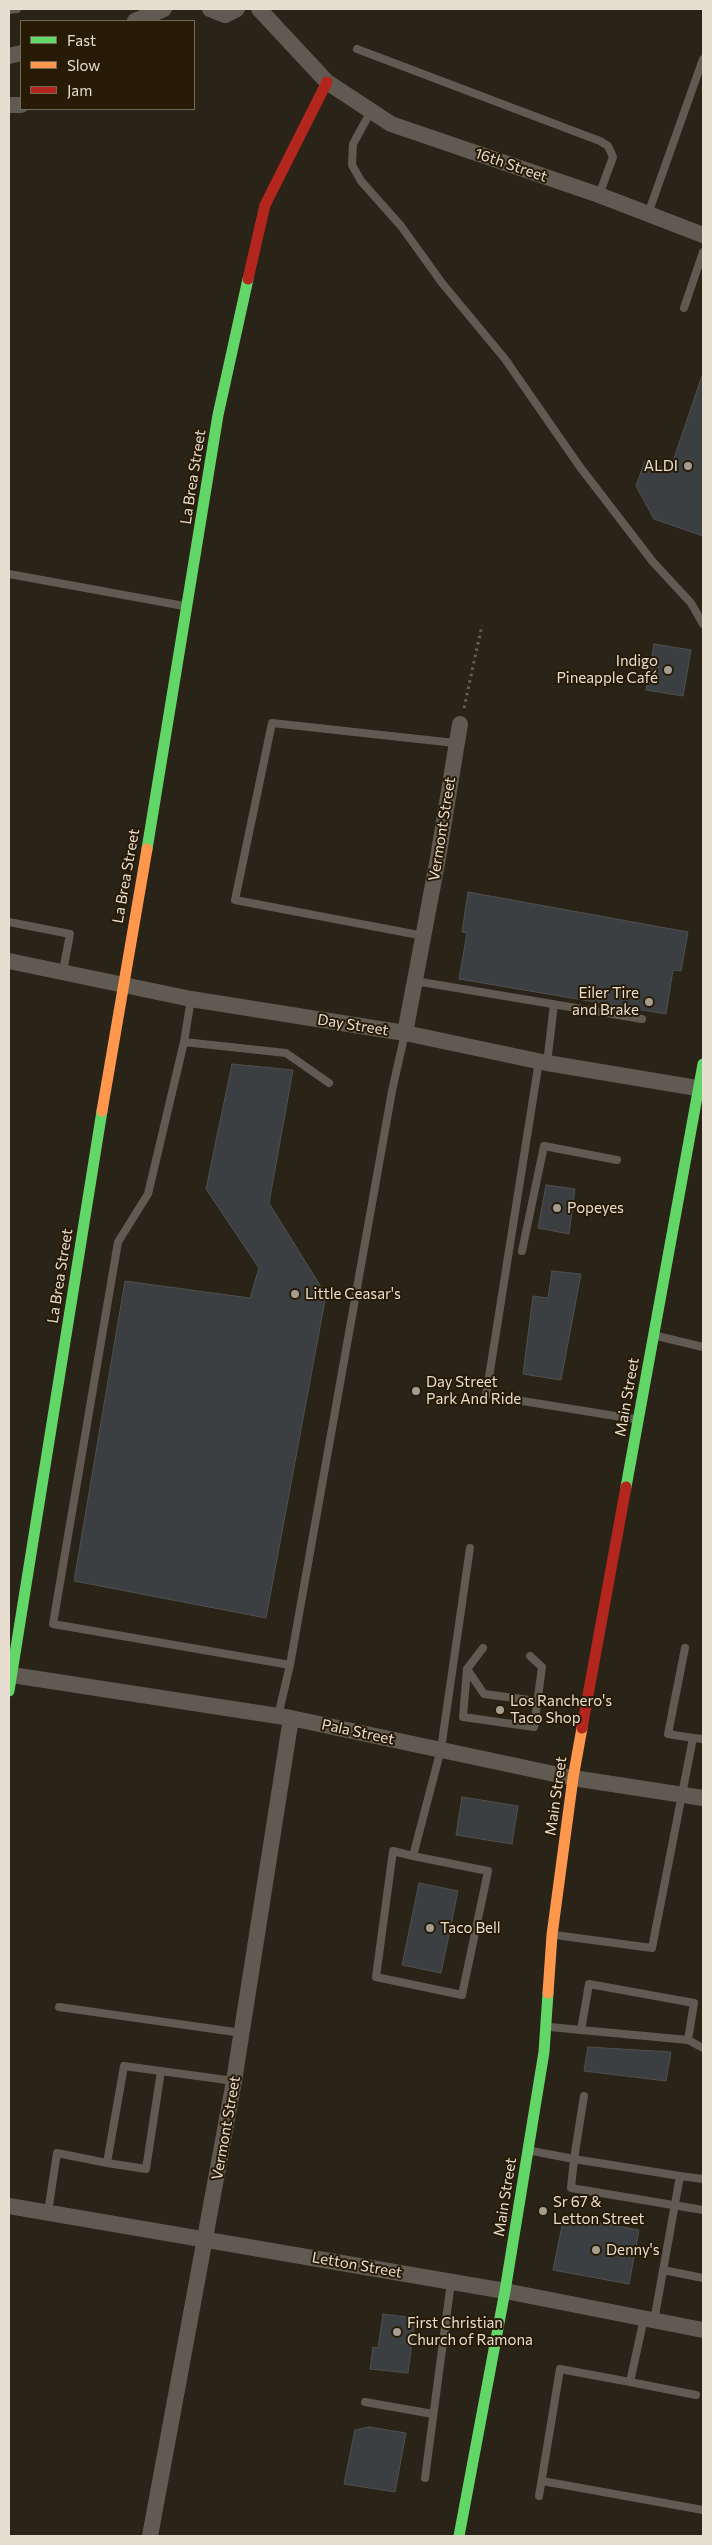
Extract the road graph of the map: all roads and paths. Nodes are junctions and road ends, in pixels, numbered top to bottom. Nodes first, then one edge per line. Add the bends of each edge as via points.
1 (17, 9) edge
2 (164, 9) edge
3 (210, 9) edge
4 (236, 9) edge
5 (259, 9) edge
6 (9, 10) edge
7 (137, 20) edge
8 (357, 49) dead end
9 (703, 59) edge
10 (327, 82) junction
11 (371, 111) junction
12 (598, 195) junction
13 (648, 214) junction
14 (703, 235) edge
15 (703, 252) edge
16 (684, 308) dead end
17 (9, 574) edge
18 (187, 606) junction
19 (703, 624) edge
20 (482, 625) dead end
21 (460, 724) joint
22 (456, 744) junction
23 (9, 922) edge
24 (424, 936) junction
25 (9, 961) edge
26 (63, 971) junction
27 (415, 981) junction
28 (122, 984) junction
29 (191, 999) junction
30 (554, 1004) junction
31 (642, 1019) dead end
32 (405, 1033) junction
33 (184, 1042) junction
34 (543, 1062) junction
35 (703, 1064) edge
36 (329, 1083) dead end
37 (700, 1089) edge
38 (617, 1160) dead end
39 (522, 1251) dead end
40 (653, 1336) junction
41 (703, 1347) edge
42 (486, 1396) dead end
43 (510, 1399) dead end
44 (638, 1420) junction
45 (470, 1548) dead end
46 (483, 1648) dead end
47 (685, 1648) dead end
48 (530, 1656) dead end
49 (290, 1665) junction
50 (467, 1669) junction
51 (10, 1683) edge
52 (537, 1702) junction
53 (284, 1717) junction
54 (693, 1738) junction
55 (703, 1739) edge
56 (441, 1749) junction
57 (573, 1778) junction
58 (682, 1794) junction
59 (703, 1798) edge
60 (413, 1856) junction
61 (552, 1935) junction
62 (59, 2008) dead end
63 (546, 2026) junction
64 (581, 2030) junction
65 (242, 2033) junction
66 (688, 2040) junction
67 (703, 2048) edge
68 (161, 2071) junction
69 (234, 2081) junction
70 (584, 2096) dead end
71 (528, 2150) junction
72 (574, 2159) junction
73 (107, 2163) junction
74 (680, 2176) junction
75 (703, 2179) edge
76 (9, 2206) edge
77 (674, 2206) junction
78 (703, 2210) edge
79 (48, 2212) junction
80 (206, 2240) junction
81 (663, 2270) junction
82 (703, 2278) edge
83 (451, 2282) junction
84 (505, 2291) junction
85 (649, 2320) junction
86 (703, 2330) edge
87 (630, 2382) junction
88 (696, 2395) dead end
89 (366, 2402) dead end
90 (434, 2414) junction
91 (425, 2478) dead end
92 (542, 2481) junction
93 (539, 2496) dead end
94 (703, 2510) edge
95 (150, 2536) edge
96 (459, 2536) edge

1 - 6 lane
2 - 7 street
3 - 4 street via 225,15
5 - 10 street, 16th Street
8 - 12 lane via 600,141 608,146 612,157
9 - 13 lane
10 - 11 street, 16th Street
10 - 18 street, La Brea Street via 265,205 218,415
11 - 12 street, 16th Street via 391,124
11 - 19 lane via 353,144 352,165 361,180 505,360 580,466 653,562 691,603
12 - 13 street, 16th Street
13 - 14 street, 16th Street
15 - 16 lane
17 - 18 lane
18 - 28 street, La Brea Street
20 - 21 path
21 - 22 street, Vermont Street
22 - 24 street, Vermont Street
22 - 24 lane via 272,723 235,900
23 - 26 lane via 70,934
24 - 27 street, Vermont Street
25 - 26 street, Day Street
26 - 28 street, Day Street
27 - 30 lane
27 - 32 street, Vermont Street
28 - 29 street, Day Street
28 - 51 street, La Brea Street
29 - 32 street, Day Street
29 - 33 lane
30 - 31 lane
30 - 34 lane
32 - 34 street, Day Street
32 - 49 lane via 390,1101
33 - 36 lane via 286,1053
33 - 49 lane via 148,1194 118,1242 53,1624
34 - 37 street, Day Street
34 - 42 lane
35 - 37 street, Main Street
37 - 40 street, Main Street
38 - 39 lane via 544,1146
40 - 41 lane
40 - 44 street, Main Street
43 - 44 lane
44 - 57 street, Main Street
45 - 56 lane
46 - 50 lane
47 - 54 lane via 668,1734
48 - 52 lane via 542,1667
49 - 53 lane
50 - 52 lane via 484,1694
50 - 52 lane via 463,1717 534,1727
51 - 53 street, Pala Street
53 - 56 street, Pala Street
53 - 65 street, Vermont Street
54 - 55 lane
54 - 58 lane
56 - 57 street, Pala Street
56 - 60 lane
57 - 58 street, Pala Street
57 - 61 street, Main Street
58 - 59 street, Pala Street
58 - 61 lane via 652,1948
60 - 60 lane via 488,1871 462,1995 376,1977 393,1851
61 - 63 street, Main Street
62 - 65 lane
63 - 64 lane
63 - 71 street, Main Street
64 - 66 lane
64 - 66 lane via 589,1984 694,2003
65 - 69 street, Vermont Street
66 - 67 lane
68 - 69 lane
68 - 73 lane via 124,2066
68 - 73 lane via 146,2169
69 - 80 street, Vermont Street
70 - 72 lane
71 - 72 lane
71 - 84 street, Main Street
72 - 74 lane
72 - 77 lane via 571,2188
73 - 79 lane via 57,2153
74 - 75 lane
74 - 77 lane
76 - 79 street, Letton Street
77 - 78 lane
77 - 81 lane
79 - 80 street, Letton Street
80 - 83 street, Letton Street
80 - 95 street, Vermont Street
81 - 82 lane
81 - 85 lane
83 - 84 street, Letton Street
83 - 90 lane
84 - 85 street, Letton Street
84 - 96 street, Main Street
85 - 86 street, Letton Street
85 - 87 lane
87 - 88 lane
87 - 92 lane via 560,2369
89 - 90 lane
90 - 91 lane
92 - 93 lane
92 - 94 lane

